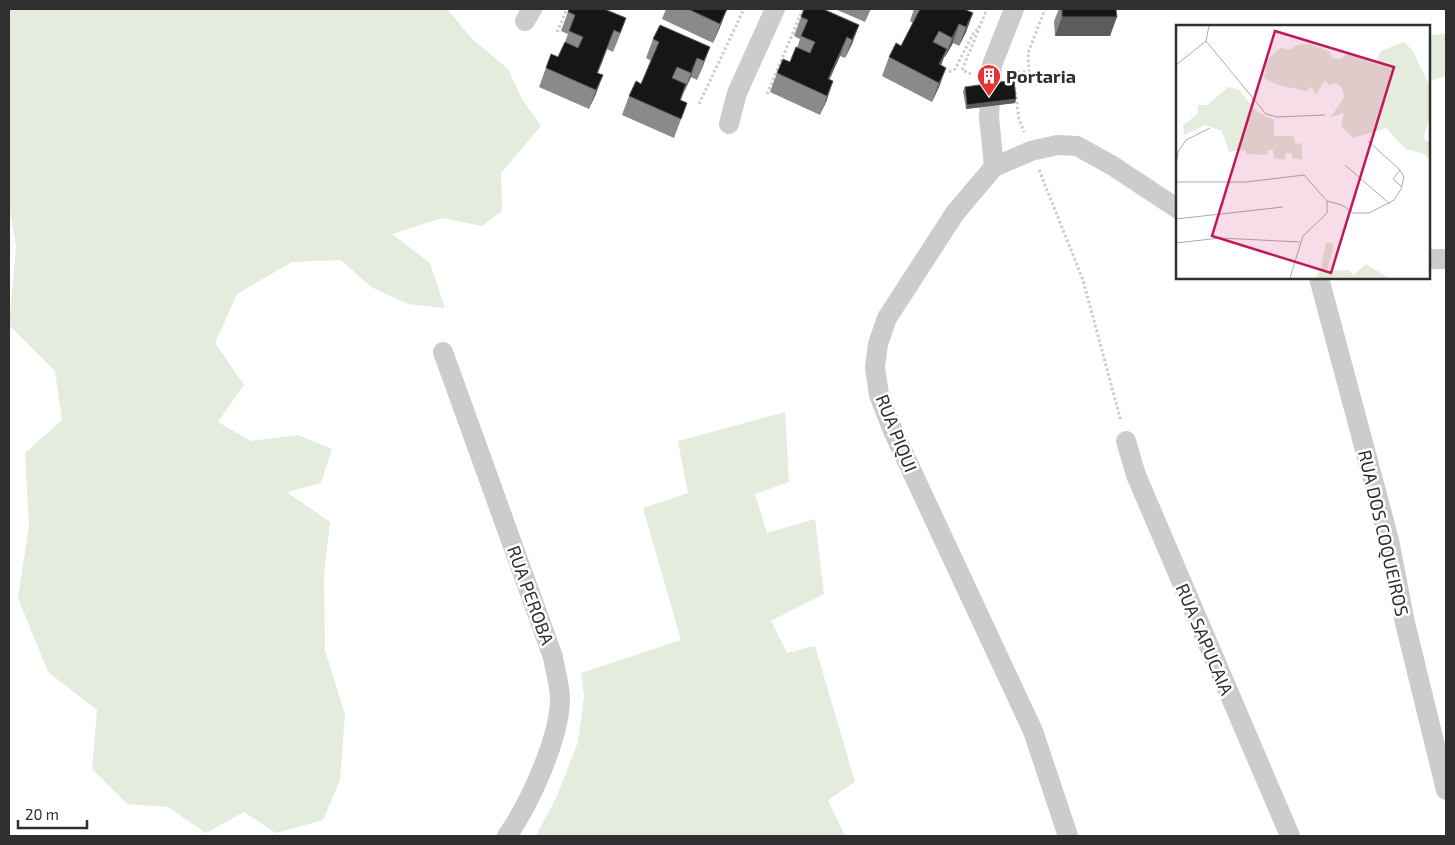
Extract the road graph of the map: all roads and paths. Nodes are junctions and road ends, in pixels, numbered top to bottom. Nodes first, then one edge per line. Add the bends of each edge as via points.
1 (567, 9) edge
2 (744, 9) edge
3 (775, 9) edge
4 (803, 9) edge
5 (1014, 9) edge
6 (1045, 9) edge
7 (984, 22) dead end
8 (557, 32) dead end
9 (949, 72) dead end
10 (767, 94) dead end
11 (699, 104) dead end
12 (729, 124) dead end
13 (1031, 151) junction
14 (994, 167) junction
15 (1176, 208) edge
16 (1430, 260) edge
17 (1446, 260) edge
18 (1320, 279) edge
19 (443, 352) dead end
20 (1126, 440) joint
21 (1446, 790) edge
22 (507, 836) edge
23 (1068, 836) edge
24 (1290, 836) edge

1 - 8 path
2 - 11 path
3 - 12 street via 737,93
4 - 10 path
5 - 14 street via 992,65 989,117
6 - 13 path via 1028,53 1029,71 1013,72 1019,120
7 - 9 path via 956,69
13 - 14 street
13 - 15 street via 1056,145 1077,146
13 - 20 path via 1083,280
14 - 23 street, RUA PIQUI via 955,213 887,318 878,344 875,367 880,396 893,430 1033,731
16 - 17 street
18 - 21 street, RUA DOS COQUEIROS via 1388,540
19 - 22 street, RUA PEROBA via 554,657 560,696 551,744 535,786
20 - 24 street, RUA SAPUCAIA via 1139,484

